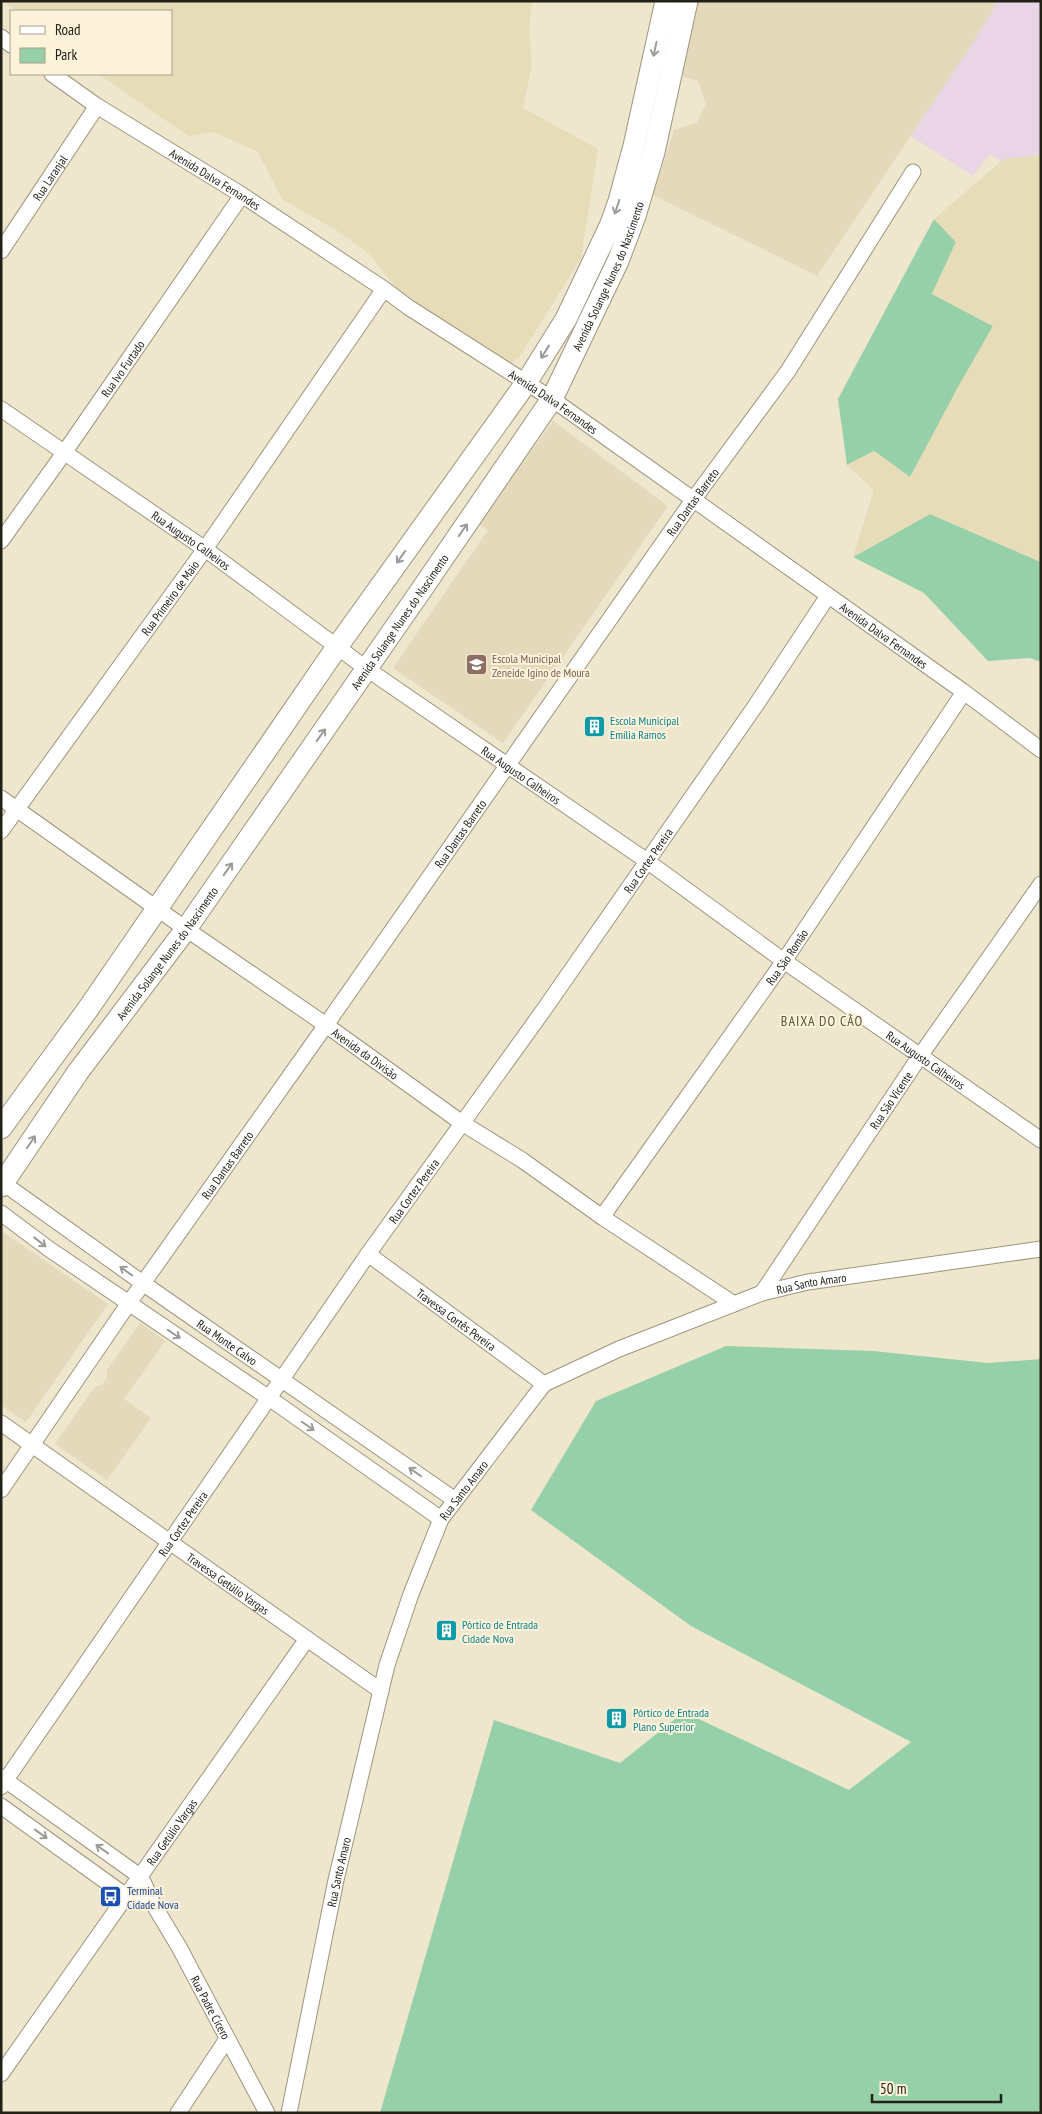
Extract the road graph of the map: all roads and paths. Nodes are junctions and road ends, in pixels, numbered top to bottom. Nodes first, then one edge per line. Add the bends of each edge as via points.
1 (666, 1) edge
2 (687, 1) edge
3 (53, 75) edge
4 (97, 106) junction
5 (913, 172) dead end
6 (242, 195) junction
7 (1, 250) edge
8 (384, 289) junction
9 (526, 383) junction
10 (552, 399) junction
11 (1, 409) edge
12 (64, 453) junction
13 (692, 500) junction
14 (1, 541) edge
15 (205, 549) junction
16 (828, 596) junction
17 (337, 647) junction
18 (367, 669) junction
19 (964, 692) junction
20 (1041, 750) edge
21 (508, 766) junction
22 (1, 798) edge
23 (16, 808) junction
24 (1, 831) edge
25 (646, 860) junction
26 (1041, 884) edge
27 (156, 908) junction
28 (186, 929) junction
29 (784, 961) junction
30 (326, 1025) junction
31 (920, 1056) junction
32 (462, 1123) junction
33 (1, 1128) edge
34 (1041, 1140) edge
35 (2, 1183) edge
36 (1, 1213) edge
37 (602, 1217) junction
38 (1041, 1249) edge
39 (368, 1254) junction
40 (144, 1284) junction
41 (762, 1293) junction
42 (129, 1303) junction
43 (734, 1304) junction
44 (281, 1379) junction
45 (544, 1384) junction
46 (269, 1398) junction
47 (1, 1423) edge
48 (32, 1445) junction
49 (1, 1490) edge
50 (455, 1500) junction
51 (441, 1519) junction
52 (171, 1542) junction
53 (307, 1639) junction
54 (381, 1691) junction
55 (3, 1781) edge
56 (1, 1806) edge
57 (141, 1877) junction
58 (126, 1896) junction
59 (152, 1902) junction
60 (228, 2039) junction
61 (1, 2074) edge
62 (178, 2113) edge
63 (266, 2113) edge
64 (289, 2113) edge

1 -> 9 main road, Avenida Solange Nunes do Nascimento via 634,146 611,224 566,319
2 - 10 main road, Avenida Solange Nunes do Nascimento via 654,152 635,216 618,261
3 - 4 street, Avenida Dalva Fernandes
4 - 6 street, Avenida Dalva Fernandes
4 - 7 street, Rua Laranjal
5 - 13 street, Rua Dantas Barreto via 788,371
6 - 8 street, Avenida Dalva Fernandes
6 - 12 street, Rua Ivo Furtado
8 - 9 street, Avenida Dalva Fernandes
8 - 15 street, Rua Primeiro de Maio
9 - 10 street, Avenida Dalva Fernandes
9 -> 17 main road, Avenida Solange Nunes do Nascimento
10 - 13 street, Avenida Dalva Fernandes
18 -> 10 main road, Avenida Solange Nunes do Nascimento
11 - 12 street, Rua Augusto Calheiros
12 - 14 street, Rua Ivo Furtado
12 - 15 street, Rua Augusto Calheiros
13 - 16 street, Avenida Dalva Fernandes
13 - 21 street, Rua Dantas Barreto
15 - 17 street, Rua Augusto Calheiros
15 - 23 street, Rua Primeiro de Maio
16 - 19 street, Avenida Dalva Fernandes
16 - 25 street, Rua Cortez Pereira via 756,705
17 - 18 street, Rua Augusto Calheiros
17 - 27 main road, Avenida Solange Nunes do Nascimento
18 - 21 street, Rua Augusto Calheiros
28 -> 18 main road, Avenida Solange Nunes do Nascimento
19 - 20 street, Avenida Dalva Fernandes
19 - 29 street, Rua São Romão
21 - 25 street, Rua Augusto Calheiros
21 - 30 street, Rua Dantas Barreto
22 - 23 street, Avenida da Divisão
23 - 24 street, Rua Primeiro de Maio
23 - 27 street, Avenida da Divisão
25 - 29 street, Rua Augusto Calheiros
25 - 32 street, Rua Cortez Pereira
26 - 31 street, Rua São Vicente
27 - 28 street, Avenida da Divisão
27 - 33 main road, Avenida Solange Nunes do Nascimento via 88,1009
28 - 30 street, Avenida da Divisão
35 -> 28 main road, Avenida Solange Nunes do Nascimento via 78,1072
29 - 31 street, Rua Augusto Calheiros
29 - 37 street, Rua São Romão
30 - 32 street, Avenida da Divisão
30 - 40 street, Rua Dantas Barreto
31 - 34 street, Rua Augusto Calheiros
31 - 41 street, Rua São Vicente
32 - 37 street, Avenida da Divisão via 522,1160
32 - 39 street, Rua Cortez Pereira
40 -> 35 street, Rua Monte Calvo
36 -> 42 street, Rua Monte Calvo
37 - 43 street, Avenida da Divisão
38 - 41 street, Rua Santo Amaro via 808,1282
39 - 44 street, Rua Cortez Pereira
39 - 45 street, Travessa Cortês Pereira
40 - 42 street, Rua Dantas Barreto
40 - 44 street, Rua Monte Calvo
41 - 43 street, Rua Santo Amaro
42 -> 46 street, Rua Monte Calvo
42 - 48 street, Rua Dantas Barreto
43 - 45 street, Rua Santo Amaro via 619,1349
44 - 46 street, Rua Cortez Pereira
50 -> 44 street, Rua Monte Calvo
45 - 50 street, Rua Santo Amaro
46 -> 51 street, Rua Monte Calvo
46 - 52 street, Rua Cortez Pereira
47 - 48 street, Travessa Getúlio Vargas
48 - 49 street, Rua Dantas Barreto
48 - 52 street, Travessa Getúlio Vargas
50 - 51 street, Rua Santo Amaro
51 - 54 street, Rua Santo Amaro via 386,1665
52 - 53 street, Travessa Getúlio Vargas
52 - 55 street, Rua Cortez Pereira
53 - 54 street, Travessa Getúlio Vargas
53 - 57 street, Rua Getúlio Vargas
54 - 64 street, Rua Santo Amaro via 336,1880
57 -> 55 street
56 -> 58 street
57 - 58 street, Rua Getúlio Vargas
57 - 59 street, Rua Padre Cícero
58 - 59 street
58 - 61 street, Rua Getúlio Vargas
59 - 60 street, Rua Padre Cícero
60 - 62 street
60 - 63 street, Rua Padre Cícero

